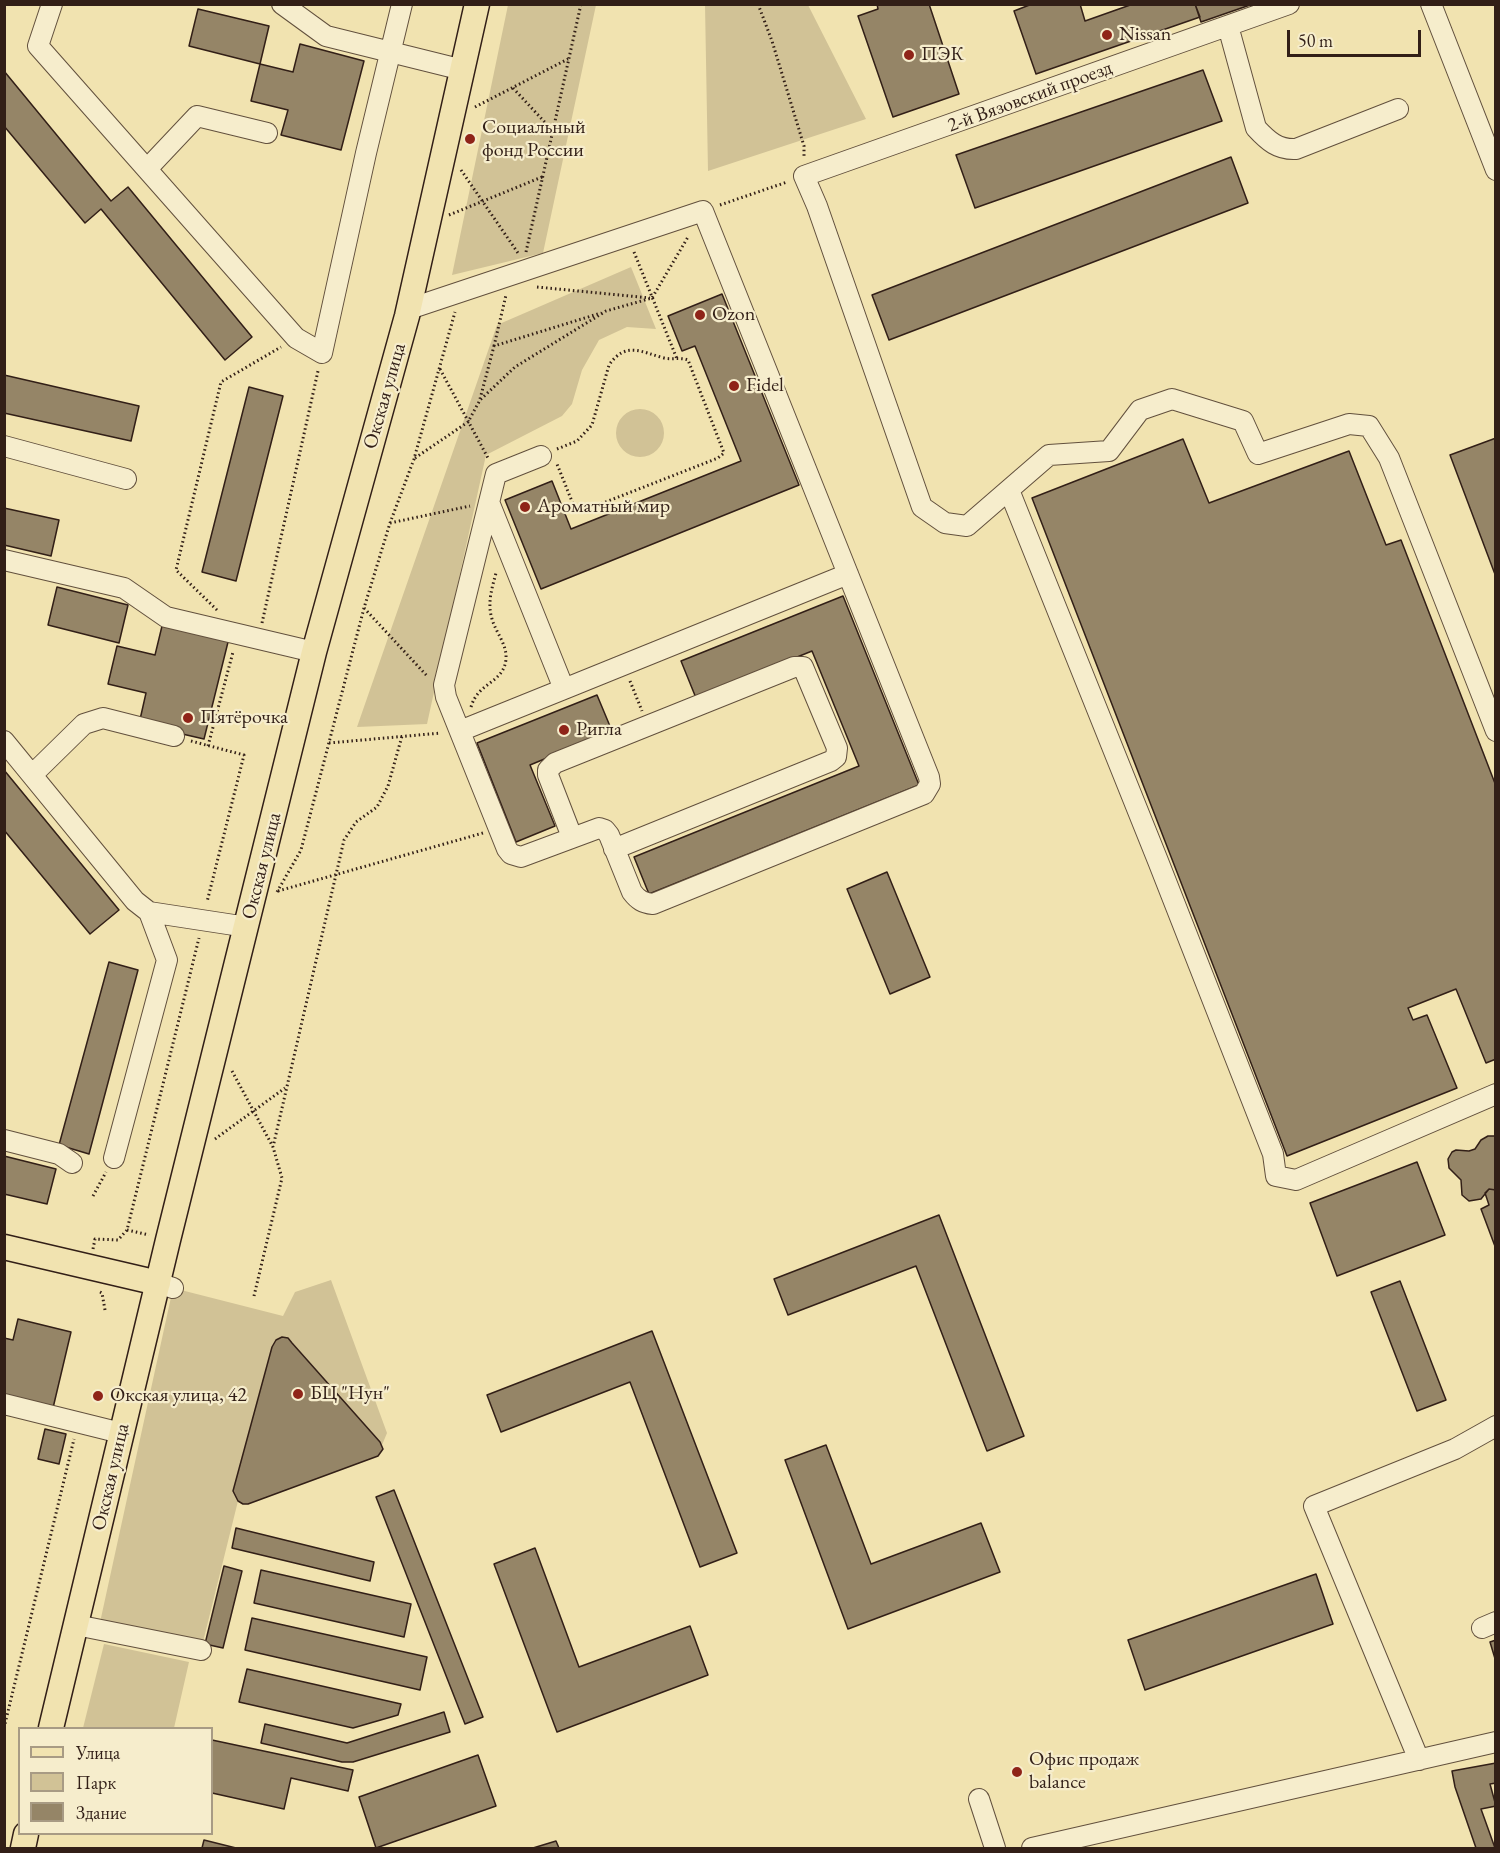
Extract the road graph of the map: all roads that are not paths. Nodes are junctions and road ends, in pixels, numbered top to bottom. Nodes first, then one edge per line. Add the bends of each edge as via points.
1 (52, 4) edge
2 (282, 4) edge
3 (402, 4) edge
4 (477, 4) edge
5 (1431, 4) edge
6 (1287, 5) edge
7 (1228, 26) junction
8 (391, 53) junction
9 (463, 70) junction
10 (1398, 109) dead end
11 (267, 133) dead end
12 (147, 169) junction
13 (1496, 170) edge
14 (409, 309) junction
15 (4, 446) edge
16 (547, 454) road end
17 (126, 479) dead end
18 (1009, 490) junction
19 (489, 502) junction
20 (4, 560) edge
21 (848, 574) junction
22 (314, 652) junction
23 (564, 689) junction
24 (463, 730) junction
25 (1496, 731) edge
26 (174, 736) road end
27 (4, 741) edge
28 (32, 775) junction
29 (572, 837) junction
30 (614, 849) junction
31 (150, 912) junction
32 (247, 927) junction
33 (1496, 1094) edge
34 (4, 1140) edge
35 (114, 1158) road end
36 (72, 1163) dead end
37 (4, 1247) edge
38 (166, 1285) junction
39 (4, 1404) edge
40 (1496, 1426) edge
41 (121, 1433) junction
42 (76, 1624) junction
43 (201, 1650) dead end
44 (51, 1727) edge
45 (1496, 1742) edge
46 (1419, 1760) junction
47 (979, 1799) dead end
48 (1075, 1844) edge
49 (996, 1848) edge
50 (1032, 1848) edge

1 - 12 street via 38,46
2 - 8 street via 326,36
3 - 8 street
4 - 9 main road, Окская улица
5 - 13 street
6 - 7 street, 2-й Вязовский проезд
7 - 10 street via 1256,128 1283,150 1296,149
7 - 18 street, 2-й Вязовский проезд via 804,176 922,507 945,523 967,526
8 - 9 street
8 - 12 street via 322,353 296,338
9 - 14 main road, Окская улица
11 - 12 street via 197,116
14 - 21 street via 707,208
14 - 22 main road, Окская улица
15 - 17 street
16 - 19 street via 496,474
18 - 25 street via 1049,455 1109,451 1140,410 1172,399 1242,421 1258,454 1349,424 1369,426 1389,458
18 - 33 street via 1273,1154 1276,1176 1296,1180
19 - 23 street
19 - 24 street via 444,678 446,697
20 - 22 street via 124,588 166,617
21 - 23 street
21 - 30 street via 929,777 924,794 653,904 644,903 632,892
22 - 32 main road, Окская улица
23 - 24 street
24 - 29 street via 511,854 521,857 525,847
26 - 28 street via 103,718 84,724
27 - 28 street
28 - 31 street via 135,901
29 - 30 street via 599,828 609,835
29 - 30 street via 548,775 550,766 794,666 803,667 837,748 836,757
31 - 32 street
31 - 35 street via 167,960
32 - 38 main road, Окская улица
34 - 36 street via 59,1154
37 - 38 main road
38 - 41 main road, Окская улица
39 - 41 street
40 - 46 street via 1455,1449 1314,1506
41 - 42 main road, Окская улица
42 - 43 street
42 - 44 main road, Окская улица
45 - 46 street
46 - 48 street
47 - 49 street
48 - 50 street

